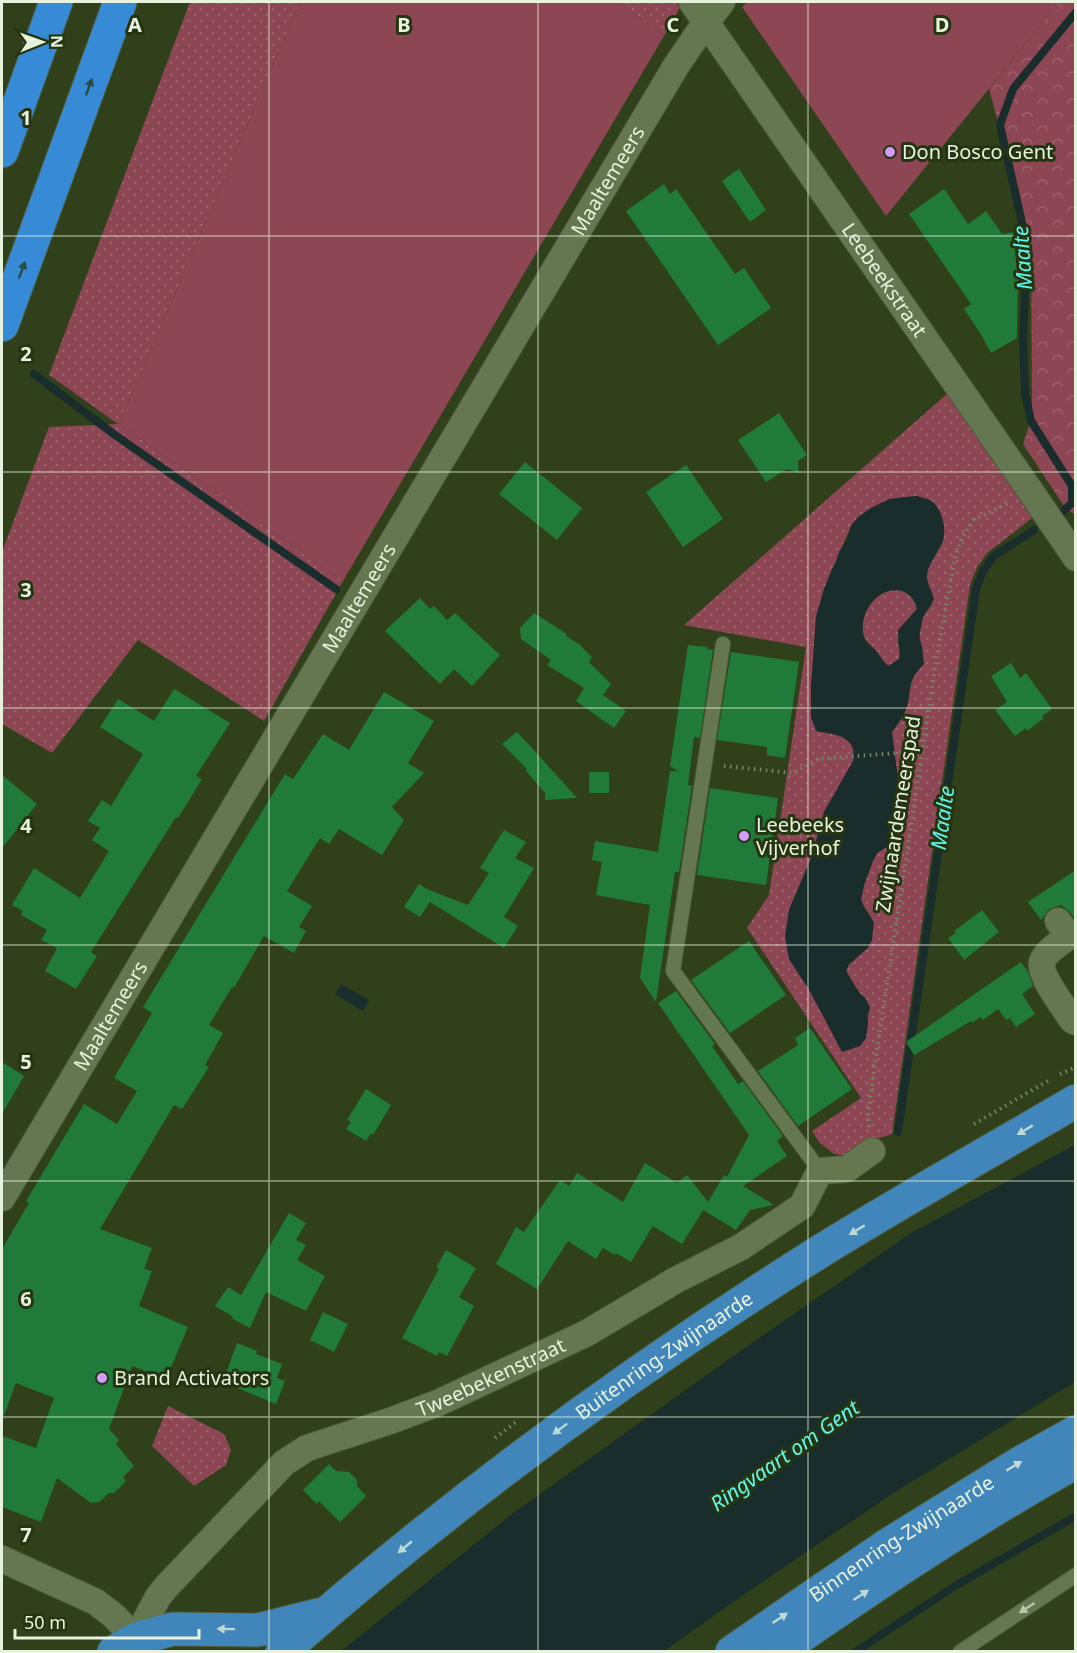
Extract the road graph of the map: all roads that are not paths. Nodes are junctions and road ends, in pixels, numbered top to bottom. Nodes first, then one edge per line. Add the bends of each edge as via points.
1 (56, 2) edge
2 (120, 2) edge
3 (722, 2) edge
4 (699, 12) edge
5 (2, 151) edge
6 (2, 325) edge
7 (1076, 558) edge
8 (723, 644) dead end
9 (1058, 921) dead end
10 (1076, 1022) edge
11 (1076, 1101) edge
12 (872, 1151) road end
13 (820, 1171) junction
14 (2, 1198) edge
15 (1076, 1432) edge
16 (1076, 1462) edge
17 (2, 1559) edge
18 (1076, 1575) edge
19 (325, 1613) junction
20 (125, 1645) edge
21 (188, 1652) edge
22 (282, 1652) edge
23 (732, 1652) edge
24 (778, 1652) edge
25 (960, 1652) edge

1 - 5 highway
6 -> 2 highway
3 - 4 street, Maaltemeers
4 - 7 street, Leebeekstraat
4 - 14 street, Maaltemeers via 676,66
8 - 13 lane via 673,971
9 - 10 street via 1069,936 1042,962 1043,974
11 -> 19 highway, Buitenring-Zwijnaarde via 817,1254 687,1339 413,1539
12 - 13 street via 848,1169
13 - 20 street, Tweebekenstraat via 802,1206 741,1248 676,1280 587,1333 438,1403 307,1448 284,1463 166,1586
23 -> 15 highway, Binnenring-Zwijnaarde via 886,1546
24 -> 16 highway via 939,1544
17 - 20 street via 96,1602 114,1616
18 -> 25 lane
19 -> 20 highway via 258,1630 173,1629
19 - 22 highway, Buitenring-Zwijnaarde
20 - 21 highway via 167,1642

